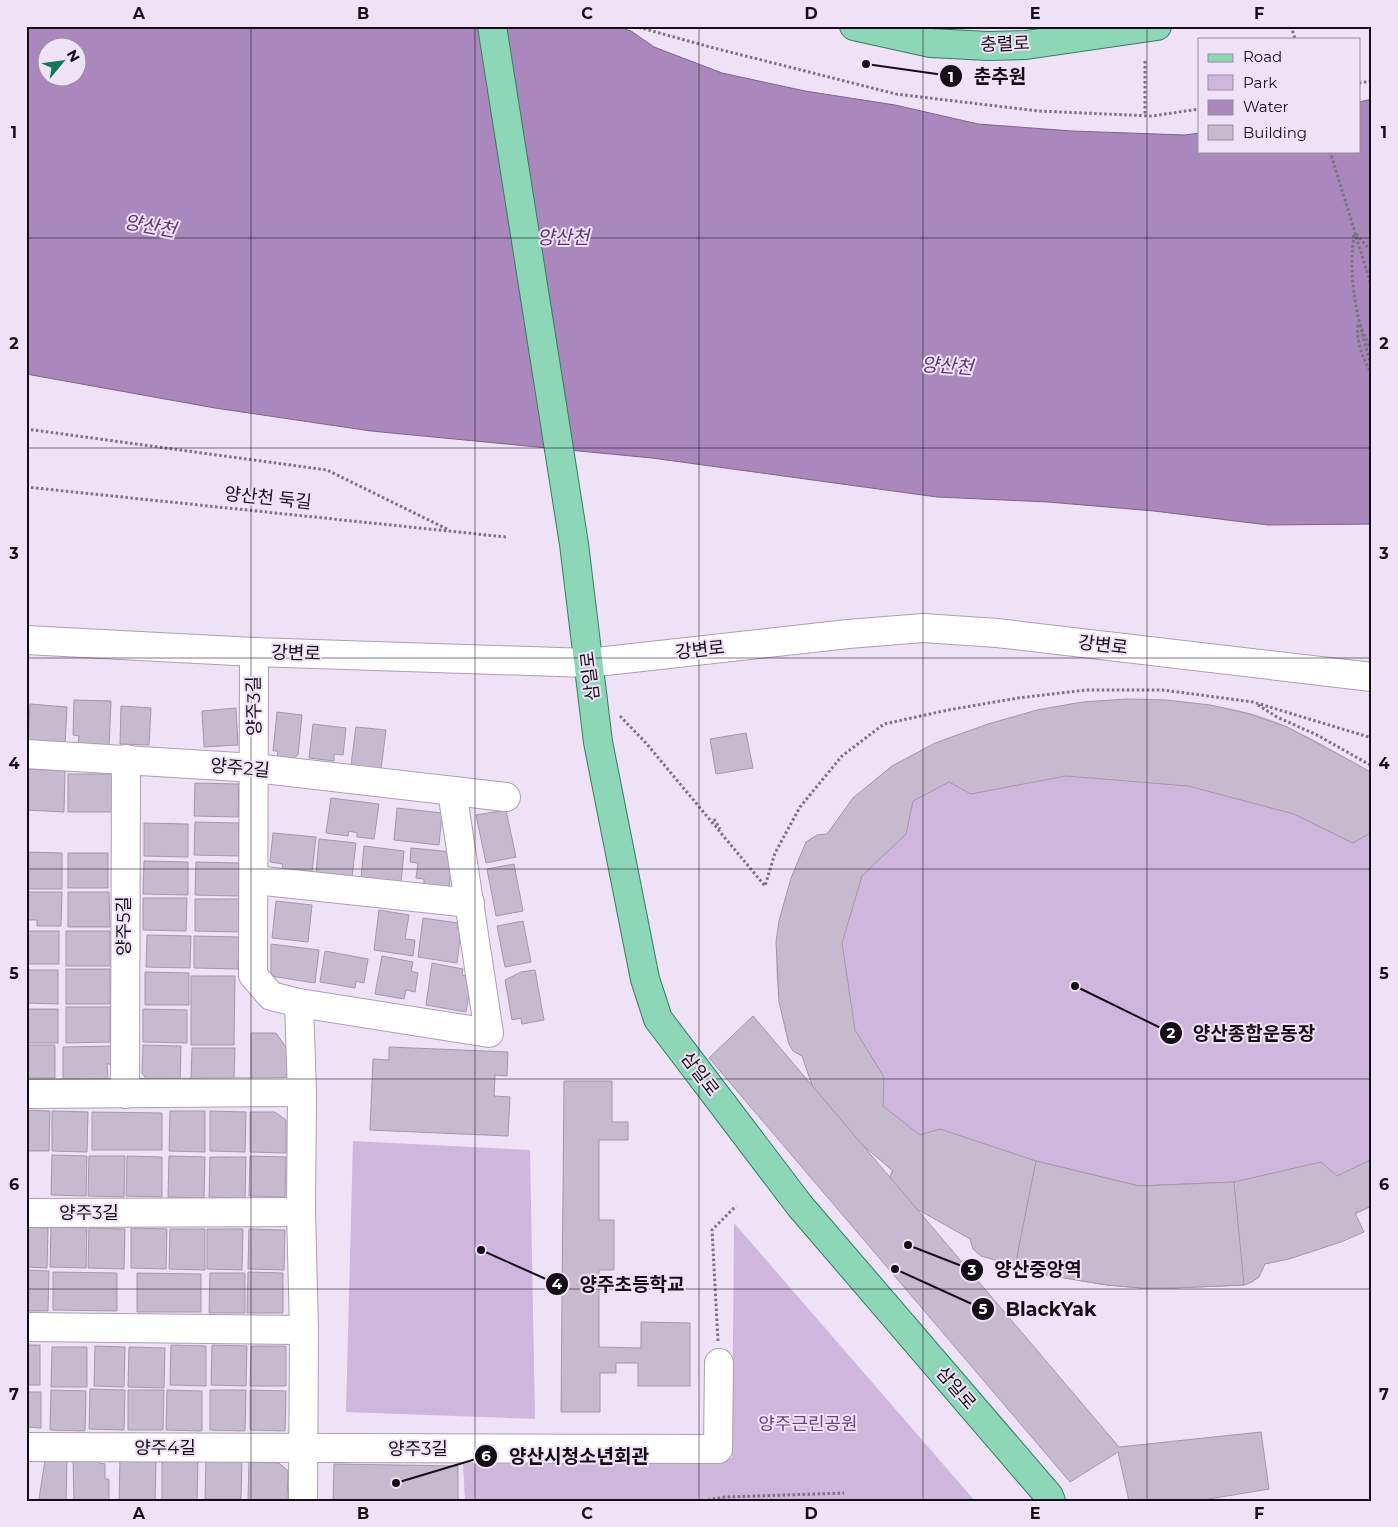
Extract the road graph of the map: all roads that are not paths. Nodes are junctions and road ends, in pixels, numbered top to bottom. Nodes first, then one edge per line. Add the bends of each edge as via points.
1 (492, 26) edge
2 (1158, 26) edge
3 (866, 28) edge
4 (26, 640) edge
5 (254, 652) junction
6 (588, 663) junction
7 (1372, 677) edge
8 (26, 754) edge
9 (126, 759) junction
10 (255, 768) junction
11 (452, 792) junction
12 (506, 797) dead end
13 (254, 880) junction
14 (470, 904) junction
15 (299, 1003) junction
16 (302, 1092) junction
17 (26, 1094) edge
18 (125, 1094) junction
19 (302, 1212) junction
20 (26, 1213) edge
21 (26, 1327) edge
22 (304, 1330) junction
23 (719, 1364) road end
24 (26, 1447) edge
25 (303, 1449) junction
26 (303, 1501) edge
27 (1051, 1501) edge

1 - 6 main road, 삼일로 via 573,536
2 - 3 main road, 충렬로 via 1026,45 988,46 931,43
4 - 5 street, 강변로
5 - 6 street, 강변로
5 - 10 street, 양주3길
6 - 7 street, 강변로 via 924,628 998,633
6 - 27 main road, 삼일로 via 598,742 618,846 645,979 658,1019 800,1206
8 - 9 street, 양주2길
9 - 10 street, 양주2길
9 - 18 street, 양주5길
10 - 11 street, 양주2길
10 - 13 street, 양주3길
11 - 12 street, 양주2길
11 - 14 street
13 - 14 street
13 - 15 street, 양주3길 via 253,976 271,996
14 - 15 street, 양주3길 via 489,1034
15 - 16 street
16 - 18 street
16 - 19 street
17 - 18 street
19 - 20 street, 양주3길
19 - 22 street
21 - 22 street
22 - 25 street
23 - 25 street, 양주3길 via 718,1449
24 - 25 street, 양주4길
25 - 26 street

